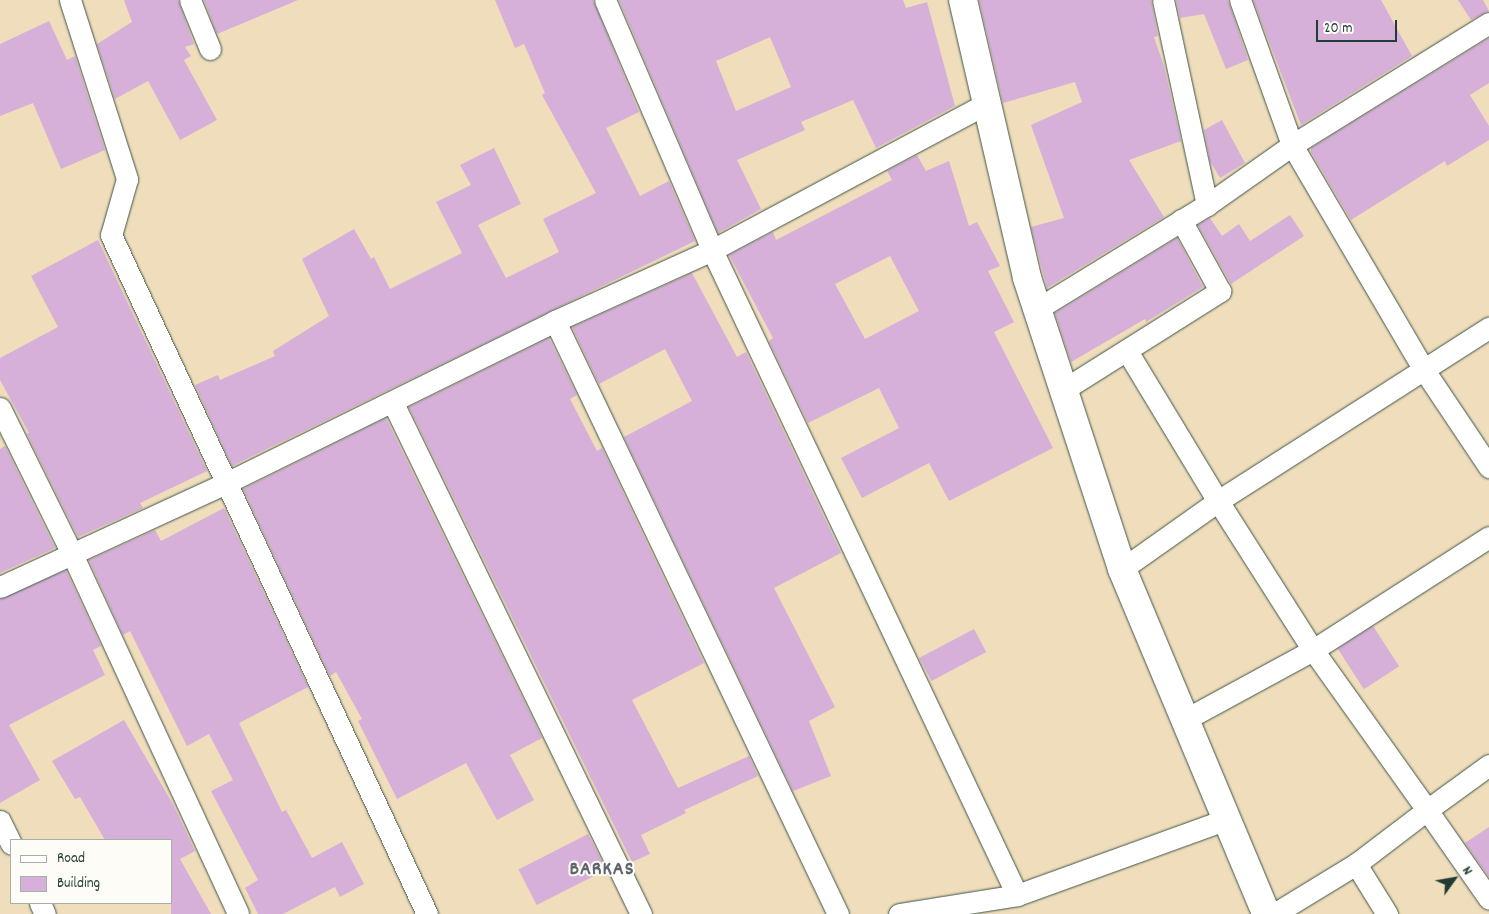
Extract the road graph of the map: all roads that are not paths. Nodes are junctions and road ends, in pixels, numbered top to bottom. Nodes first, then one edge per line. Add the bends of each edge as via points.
1 (70, 0) edge
2 (190, 0) edge
3 (605, 0) edge
4 (963, 0) edge
5 (1163, 0) edge
6 (1240, 0) edge
7 (1489, 22) edge
8 (210, 49) dead end
9 (989, 102) junction
10 (1292, 145) junction
11 (1207, 204) junction
12 (1182, 220) junction
13 (712, 250) junction
14 (1037, 309) junction
15 (555, 322) junction
16 (1489, 328) edge
17 (1127, 351) junction
18 (1424, 370) junction
19 (1064, 390) junction
20 (393, 403) junction
21 (0, 408) edge
22 (1489, 467) edge
23 (226, 483) junction
24 (1218, 501) junction
25 (1489, 537) edge
26 (72, 554) junction
27 (1122, 569) junction
28 (0, 586) edge
29 (1313, 650) junction
30 (1186, 719) junction
31 (1489, 765) edge
32 (1427, 810) junction
33 (1227, 819) junction
34 (0, 821) edge
35 (10, 842) edge
36 (1356, 864) junction
37 (1017, 895) junction
38 (1489, 899) edge
39 (238, 914) edge
40 (428, 914) edge
41 (641, 914) edge
42 (838, 914) edge
43 (899, 914) edge
44 (1266, 914) edge
45 (1274, 914) edge
46 (1387, 914) edge

1 - 23 street via 127,179 111,235
2 - 8 street
3 - 13 street
4 - 9 street
5 - 11 street
6 - 10 street
7 - 10 street
9 - 13 street
9 - 14 street
10 - 11 street
10 - 18 street
11 - 12 street
12 - 14 street
12 - 17 street via 1220,291
13 - 15 street
13 - 37 street
14 - 19 street
15 - 20 street
15 - 42 street
16 - 18 street
17 - 19 street
17 - 24 street
18 - 22 street
18 - 24 street
19 - 27 street
20 - 23 street
20 - 41 street
21 - 26 street
23 - 26 street
23 - 40 street
24 - 27 street
24 - 29 street
25 - 29 street
26 - 28 street
26 - 39 street
27 - 30 street
29 - 30 street
29 - 32 street
30 - 33 street
31 - 32 street
32 - 36 street
32 - 38 street
33 - 37 street
33 - 44 street
34 - 35 street
36 - 45 street
36 - 46 street
37 - 43 street

